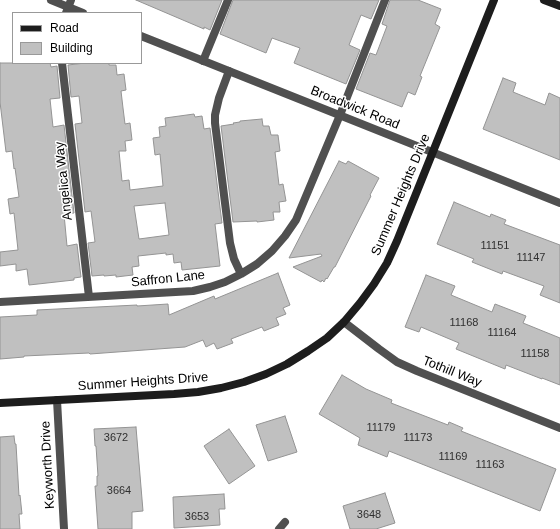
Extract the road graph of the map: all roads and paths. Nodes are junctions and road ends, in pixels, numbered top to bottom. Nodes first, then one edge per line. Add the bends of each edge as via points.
1 (51, 0) edge
2 (228, 0) edge
3 (385, 0) edge
4 (494, 0) edge
5 (544, 0) edge
6 (560, 6) edge
7 (68, 7) edge
8 (80, 12) edge
9 (142, 36) edge
10 (203, 60) junction
11 (62, 64) edge
12 (229, 71) junction
13 (340, 115) junction
14 (433, 152) junction
15 (560, 203) edge
16 (241, 274) junction
17 (89, 297) junction
18 (0, 302) edge
19 (344, 322) junction
20 (57, 400) junction
21 (0, 403) edge
22 (560, 428) edge
23 (285, 522) dead end
24 (64, 529) edge
25 (280, 529) edge

1 - 7 street
2 - 10 street
3 - 13 street, Saffron Lane
4 - 14 street, Summer Heights Drive
5 - 6 street
7 - 8 street
9 - 10 street, Broadwick Road
10 - 12 street, Broadwick Road
11 - 17 street, Angelica Way
12 - 13 street, Broadwick Road
12 - 16 street via 215,115 230,243
13 - 14 street, Broadwick Road
13 - 16 street, Saffron Lane via 296,220 272,251
14 - 15 street, Broadwick Road
14 - 19 street, Summer Heights Drive via 387,263
16 - 17 street, Saffron Lane via 226,282 193,291
17 - 18 street, Saffron Lane
19 - 20 street, Summer Heights Drive via 308,352 266,374 244,382 198,392
19 - 22 street, Tothill Way via 397,362
20 - 21 street, Summer Heights Drive
20 - 24 street, Keyworth Drive
23 - 25 street

